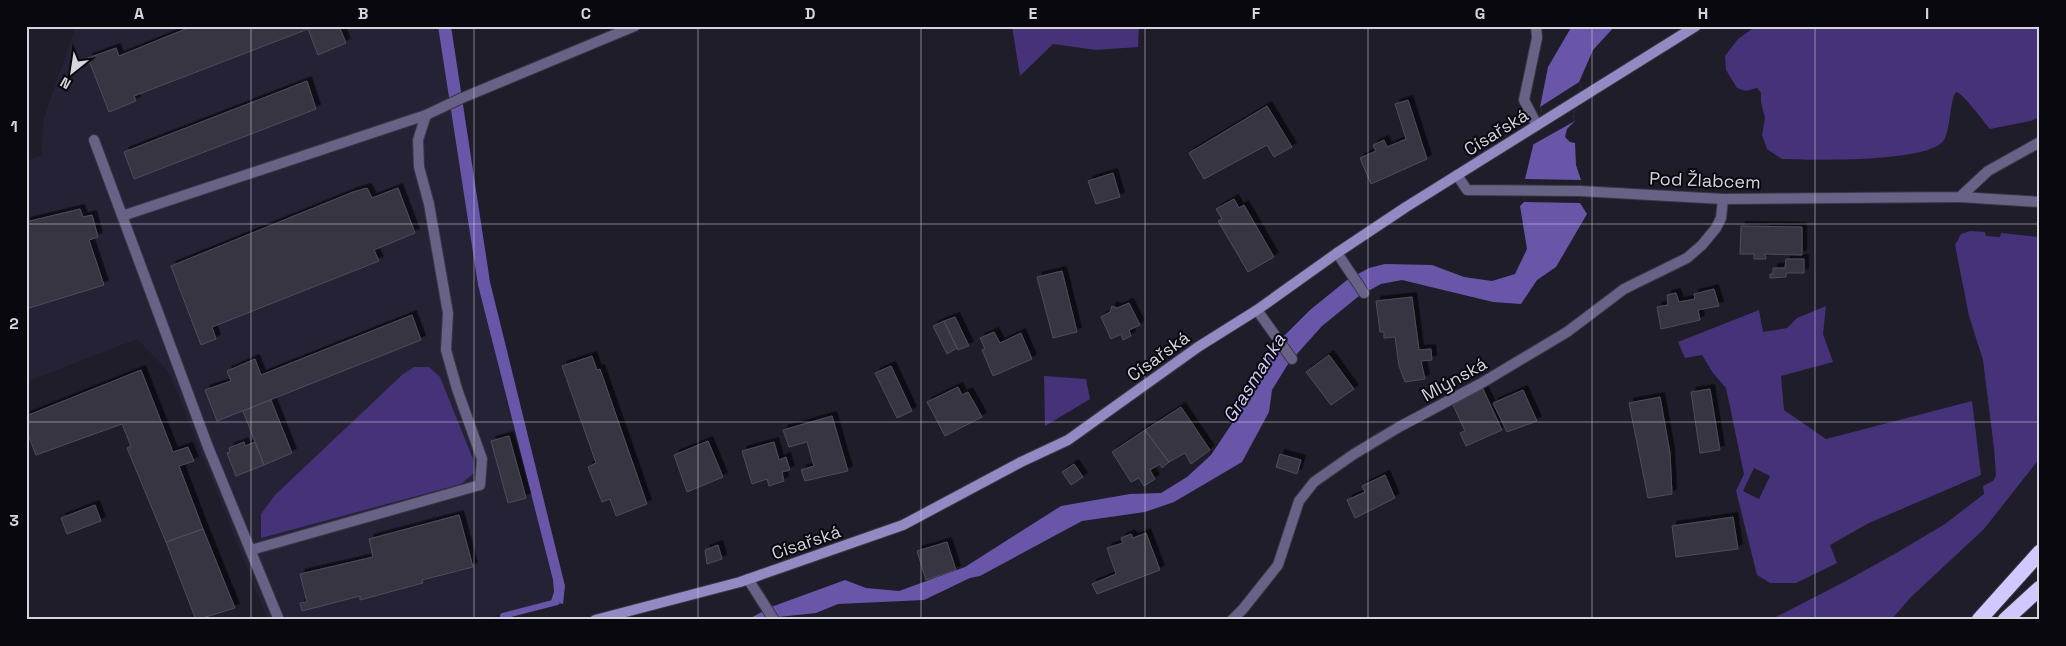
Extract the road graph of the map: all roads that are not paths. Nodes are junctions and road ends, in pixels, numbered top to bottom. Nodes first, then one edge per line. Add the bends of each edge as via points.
1 (635, 26) edge
2 (1536, 26) edge
3 (1696, 26) edge
4 (426, 115) junction
5 (1537, 125) junction
6 (94, 140) dead end
7 (2040, 142) edge
8 (1457, 175) junction
9 (1960, 197) junction
10 (1722, 198) junction
11 (2040, 202) edge
12 (122, 216) junction
13 (1337, 253) junction
14 (1364, 293) dead end
15 (1257, 310) junction
16 (1292, 359) dead end
17 (251, 550) junction
18 (2040, 552) edge
19 (748, 579) junction
20 (2040, 588) edge
21 (279, 620) edge
22 (595, 620) edge
23 (774, 620) edge
24 (1232, 620) edge
25 (1979, 620) edge
26 (2005, 620) edge

1 - 4 street
2 - 5 street via 1537,38 1524,100
3 - 5 street, Císařská
4 - 12 street
4 - 17 street via 418,140 419,166 448,313 446,350 482,459 480,485
5 - 8 street, Císařská
6 - 12 street
7 - 9 street via 1988,170
8 - 10 street, Pod Žlabcem via 1467,190 1580,191
8 - 13 street, Císařská
9 - 10 street, Pod Žlabcem
9 - 11 street, Pod Žlabcem
10 - 24 street, Mlýnská via 1721,218 1716,228 1687,258 1624,289 1567,332 1399,427 1314,482 1298,501 1278,565
12 - 17 street via 208,446
13 - 14 street
13 - 15 street, Císařská
15 - 16 street
15 - 19 street, Císařská via 1198,347 1073,438 903,525
17 - 21 street
18 - 25 highway
19 - 22 street, Císařská
19 - 23 street
20 - 26 highway

